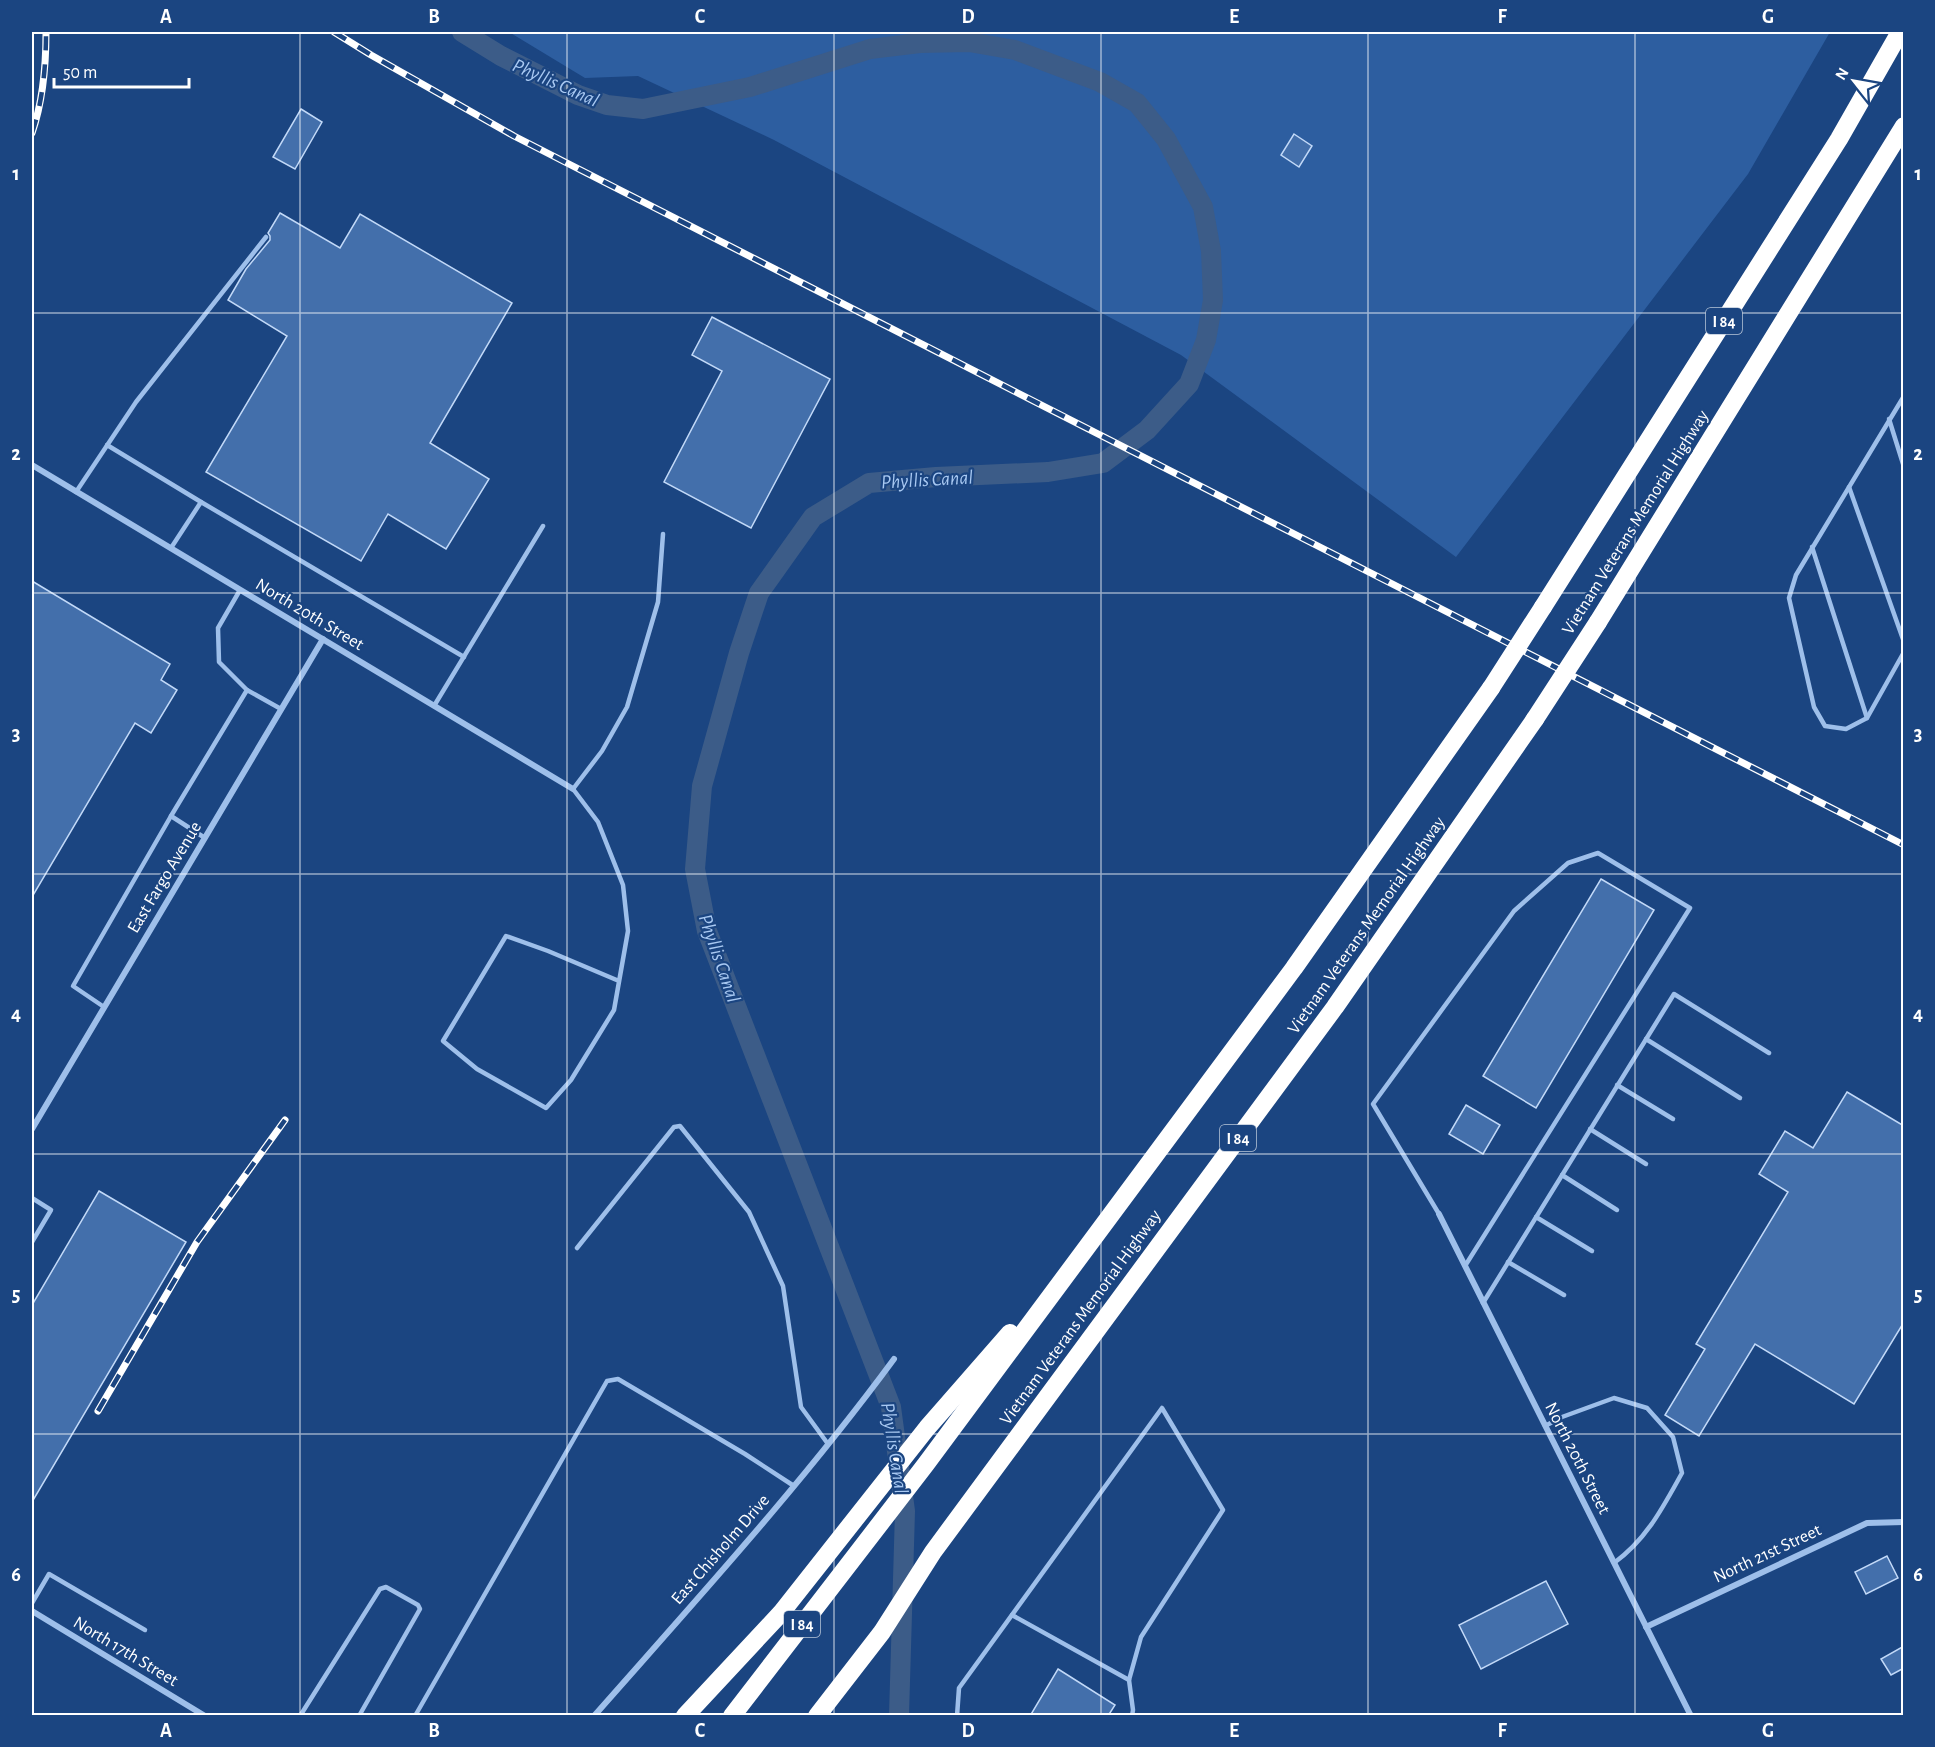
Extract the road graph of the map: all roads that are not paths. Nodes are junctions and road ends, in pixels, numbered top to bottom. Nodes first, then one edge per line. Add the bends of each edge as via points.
1 (1900, 32) edge
2 (1904, 126) edge
3 (266, 237) dead end
4 (1904, 396) edge
5 (1890, 419) junction
6 (108, 445) junction
7 (32, 465) edge
8 (1904, 467) edge
9 (1849, 487) junction
10 (76, 492) junction
11 (201, 502) junction
12 (543, 526) dead end
13 (663, 534) dead end
14 (1812, 547) junction
15 (171, 548) junction
16 (240, 590) junction
17 (322, 639) junction
18 (1904, 642) edge
19 (1904, 652) edge
20 (464, 657) junction
21 (247, 690) junction
22 (434, 706) junction
23 (281, 709) junction
24 (1867, 718) junction
25 (573, 789) junction
26 (171, 816) junction
27 (205, 838) junction
28 (619, 981) junction
29 (104, 1007) junction
30 (1646, 1039) junction
31 (1769, 1053) dead end
32 (1617, 1085) junction
33 (1740, 1098) dead end
34 (1673, 1119) dead end
35 (32, 1129) edge
36 (1590, 1129) junction
37 (1646, 1164) dead end
38 (1562, 1175) junction
39 (32, 1198) edge
40 (1617, 1210) dead end
41 (1439, 1214) joint
42 (1536, 1217) junction
43 (1106, 1221) junction
44 (32, 1242) edge
45 (577, 1248) dead end
46 (1592, 1251) dead end
47 (1508, 1262) junction
48 (1465, 1266) junction
49 (1564, 1295) dead end
50 (1483, 1303) junction
51 (894, 1359) dead end
52 (1545, 1426) junction
53 (828, 1444) junction
54 (794, 1486) junction
55 (1904, 1522) edge
56 (1614, 1563) junction
57 (32, 1603) edge
58 (32, 1611) edge
59 (1012, 1615) junction
60 (1646, 1627) junction
61 (145, 1630) dead end
62 (882, 1632) junction
63 (1129, 1680) junction
64 (205, 1716) edge
65 (300, 1716) edge
66 (359, 1716) edge
67 (415, 1716) edge
68 (594, 1716) edge
69 (685, 1716) edge
70 (732, 1716) edge
71 (817, 1716) edge
72 (828, 1716) edge
73 (957, 1716) edge
74 (1132, 1716) edge
75 (1691, 1716) edge

1 - 43 highway, Vietnam Veterans Memorial Highway / I 84, bridge via 1839,139 1491,688 1294,968
2 - 62 highway, Vietnam Veterans Memorial Highway / I 84, bridge via 1535,719 1335,1007 933,1552
3 - 6 lane via 136,402
4 - 5 lane
5 - 8 lane
5 - 9 lane
6 - 10 lane
6 - 11 lane
7 - 10 street, North 20th Street
9 - 14 lane
9 - 18 lane
10 - 15 street, North 20th Street
11 - 15 lane
11 - 20 lane
12 - 20 lane
13 - 25 lane via 658,602 627,707 602,751
14 - 24 lane
14 - 24 lane via 1796,574 1789,598 1814,707 1825,726 1846,729
15 - 16 street, North 20th Street
16 - 17 street, North 20th Street
16 - 21 lane via 218,628 219,662
17 - 22 street, North 20th Street
17 - 23 street, East Fargo Avenue
19 - 24 lane
20 - 22 lane
21 - 23 lane
21 - 26 lane
22 - 25 street, North 20th Street
23 - 27 street, East Fargo Avenue
25 - 28 lane via 598,822 623,885 628,931
26 - 27 lane
26 - 29 lane via 73,986
27 - 29 street, East Fargo Avenue
28 - 28 lane via 614,1010 571,1080 546,1108 477,1069 443,1041 506,936
29 - 35 street, East Fargo Avenue
30 - 31 lane via 1674,994
30 - 32 lane
30 - 33 lane
32 - 34 lane
32 - 36 lane
36 - 37 lane
36 - 38 lane
38 - 40 lane
38 - 42 lane
39 - 44 lane via 51,1210
41 - 48 street, North 20th Street
41 - 48 lane via 1373,1104 1514,911 1568,863 1598,854 1690,908
42 - 46 lane
42 - 47 lane
43 - 69 highway via 927,1428 781,1613
43 - 70 highway, I 84
45 - 53 lane via 674,1127 680,1126 749,1212 783,1286 801,1407
47 - 49 lane
47 - 50 lane
48 - 50 street, North 20th Street
50 - 52 street, North 20th Street
51 - 53 street, East Chisholm Drive
52 - 56 street, North 20th Street
52 - 56 lane via 1614,1398 1647,1408 1673,1437 1682,1473 1654,1523
53 - 54 street, East Chisholm Drive
54 - 67 lane via 618,1379 607,1381
54 - 68 street, East Chisholm Drive
55 - 60 street, North 21st Street via 1867,1523
56 - 60 street, North 20th Street
57 - 61 lane via 49,1574
58 - 64 street, North 17th Street
59 - 63 lane
59 - 63 lane via 1162,1408 1223,1510 1141,1637
59 - 73 lane via 959,1688
60 - 75 street, North 20th Street
62 - 71 highway, Vietnam Veterans Memorial Highway / I 84
62 - 72 highway
63 - 74 lane
65 - 66 lane via 380,1589 386,1587 420,1609

